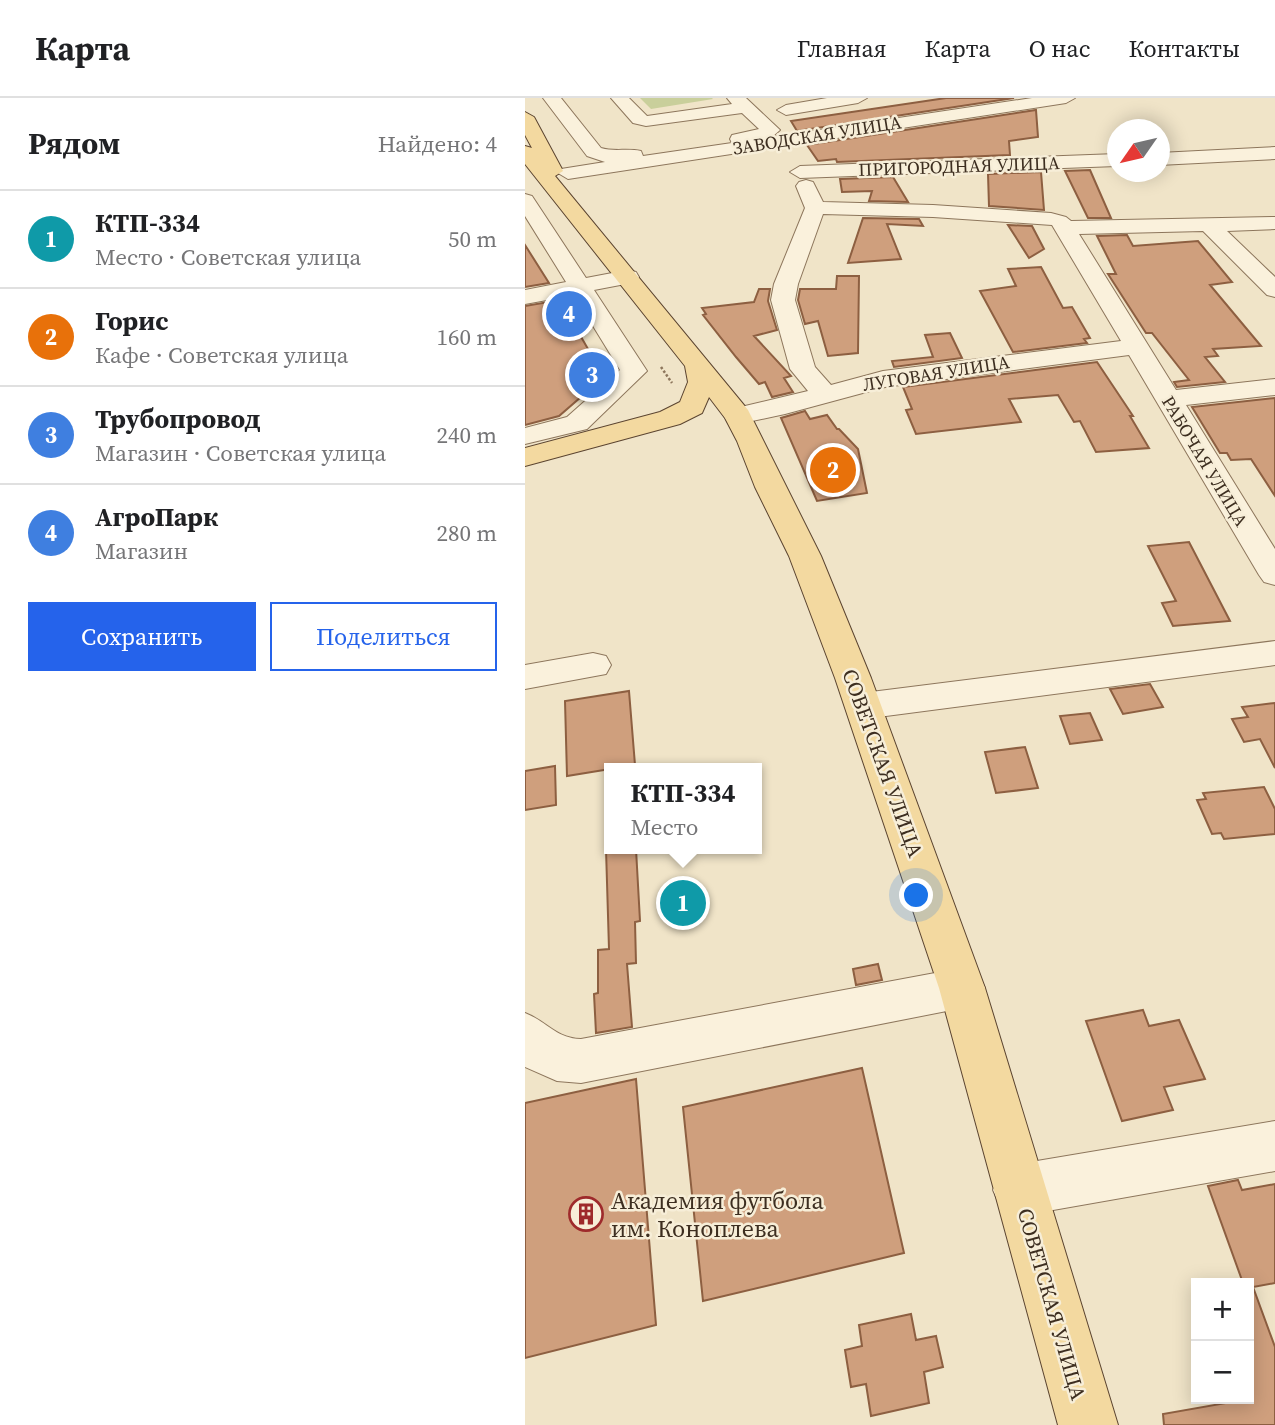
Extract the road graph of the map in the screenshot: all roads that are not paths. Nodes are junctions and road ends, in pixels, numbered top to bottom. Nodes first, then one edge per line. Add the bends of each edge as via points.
1 (552, 98) edge
2 (620, 98) edge
3 (858, 98) edge
4 (1066, 98) edge
5 (741, 102) edge
6 (786, 110) dead end
7 (525, 117) edge
8 (784, 141) junction
9 (525, 152) edge
10 (1275, 153) edge
11 (1170, 158) edge
12 (1107, 160) edge
13 (800, 172) junction
14 (568, 173) dead end
15 (525, 200) edge
16 (815, 208) junction
17 (574, 210) junction
18 (1275, 223) edge
19 (1209, 226) junction
20 (1065, 228) junction
21 (628, 277) junction
22 (580, 286) junction
23 (1275, 290) edge
24 (525, 297) edge
25 (1137, 346) junction
26 (698, 365) junction
27 (1275, 387) edge
28 (823, 393) junction
29 (1167, 399) junction
30 (670, 418) junction
31 (744, 429) junction
32 (525, 436) edge
33 (525, 457) edge
34 (1275, 575) edge
35 (1275, 653) edge
36 (593, 665) dead end
37 (525, 677) edge
38 (863, 706) junction
39 (962, 988) junction
40 (525, 1035) edge
41 (1275, 1146) edge
42 (1019, 1190) junction
43 (1088, 1425) edge

1 - 5 street via 594,152 608,157 770,132 771,127
2 - 5 street via 646,121
3 - 6 street
4 - 8 street, ЗАВОДСКАЯ УЛИЦА
7 - 17 main road
8 - 13 street
8 - 14 street, ЗАВОДСКАЯ УЛИЦА
9 - 17 main road
10 - 11 street
12 - 13 street, ПРИГОРОДНАЯ УЛИЦА
13 - 16 street
15 - 22 street
16 - 20 street via 1051,219
16 - 28 street via 783,300 803,369
17 - 21 main road, СОВЕТСКАЯ УЛИЦА
18 - 19 street
19 - 20 street
19 - 23 street
20 - 25 street, РАБОЧАЯ УЛИЦА
21 - 22 street
21 - 26 main road, СОВЕТСКАЯ УЛИЦА
22 - 24 street
22 - 32 street via 634,372 577,424
25 - 28 street, ЛУГОВАЯ УЛИЦА via 920,373
25 - 29 street, РАБОЧАЯ УЛИЦА
26 - 30 main road via 698,396 691,407
26 - 31 main road, СОВЕТСКАЯ УЛИЦА
27 - 29 street
28 - 31 street, ЛУГОВАЯ УЛИЦА via 785,406
29 - 34 street, РАБОЧАЯ УЛИЦА
30 - 31 main road via 690,417
30 - 33 main road
31 - 38 main road, СОВЕТСКАЯ УЛИЦА via 805,556
35 - 38 street
36 - 37 street
38 - 39 main road, СОВЕТСКАЯ УЛИЦА
39 - 40 street via 581,1062 548,1056
39 - 42 main road, СОВЕТСКАЯ УЛИЦА
41 - 42 street
42 - 43 main road, СОВЕТСКАЯ УЛИЦА

